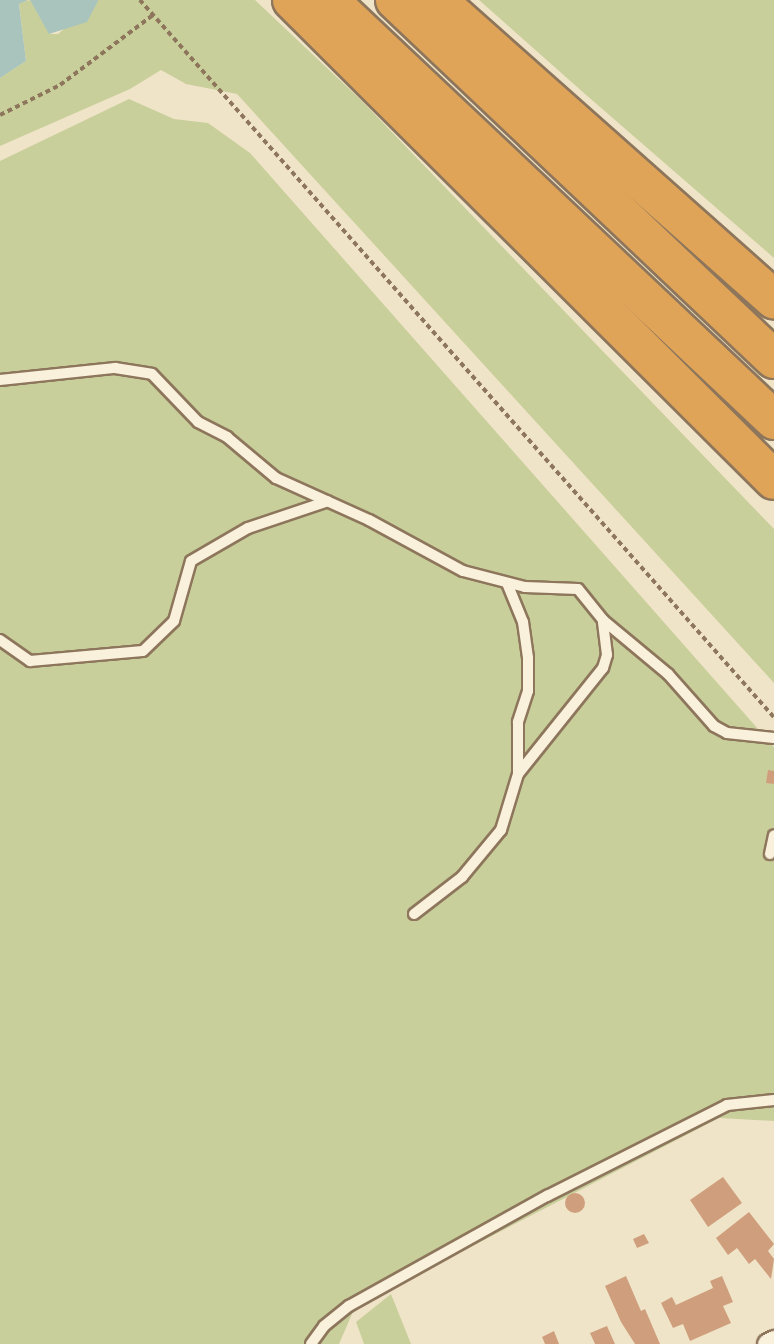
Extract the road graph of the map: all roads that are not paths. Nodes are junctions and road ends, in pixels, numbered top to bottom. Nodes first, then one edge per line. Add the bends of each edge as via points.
1 (292, 0) edge
2 (329, 0) edge
3 (395, 0) edge
4 (437, 0) edge
5 (774, 299) edge
6 (774, 359) edge
7 (0, 380) edge
8 (774, 420) edge
9 (774, 480) edge
10 (328, 501) junction
11 (507, 583) junction
12 (603, 620) junction
13 (0, 640) edge
14 (774, 738) edge
15 (518, 774) junction
16 (774, 835) edge
17 (770, 854) dead end
18 (414, 915) dead end
19 (774, 1100) edge
20 (774, 1340) edge
21 (311, 1344) edge
22 (768, 1344) edge

1 - 9 highway
2 - 8 highway
3 - 6 highway
4 - 5 highway
7 - 10 lane via 115,368 152,373 198,422 227,437 276,478
10 - 11 lane via 463,571
10 - 13 lane via 248,528 191,561 174,621 143,651 30,661
11 - 12 lane via 578,589
11 - 15 lane via 523,622 529,674 518,722
12 - 14 lane via 668,674 714,726 727,733
12 - 15 lane via 607,655 603,668
15 - 18 lane via 501,830 491,846 442,895
16 - 17 lane
19 - 21 lane via 727,1105 547,1196 349,1306 324,1326
20 - 22 street

